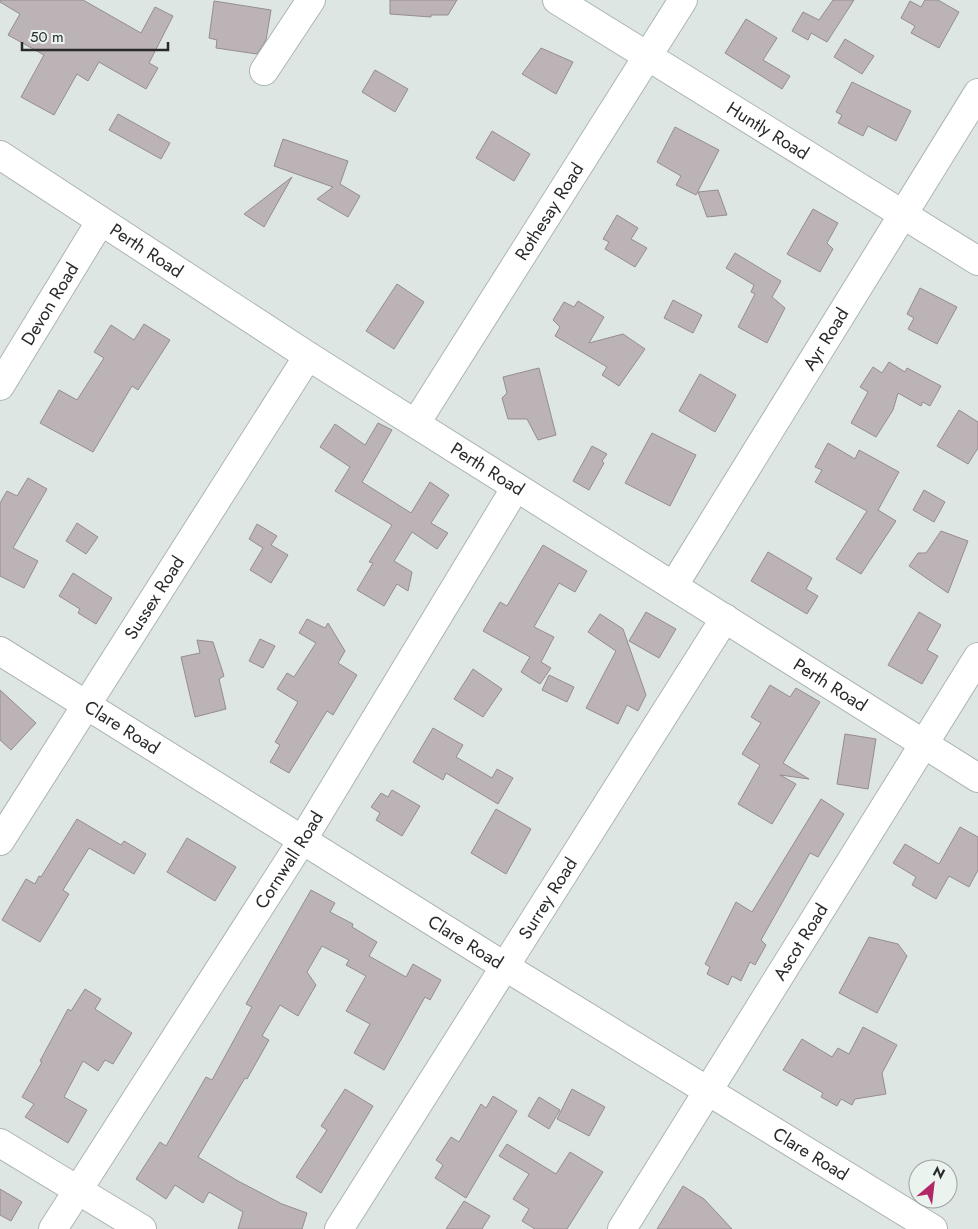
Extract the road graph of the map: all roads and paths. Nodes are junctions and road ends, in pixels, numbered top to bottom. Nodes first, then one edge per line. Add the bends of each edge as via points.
1 (310, 0) edge
2 (557, 0) edge
3 (682, 0) edge
4 (648, 57) junction
5 (264, 71) dead end
6 (978, 93) edge
7 (0, 155) edge
8 (903, 215) junction
9 (100, 222) junction
10 (978, 261) edge
11 (308, 356) junction
12 (0, 386) edge
13 (416, 423) junction
14 (516, 486) junction
15 (674, 585) junction
16 (725, 618) junction
17 (0, 651) edge
18 (978, 657) edge
19 (88, 705) junction
20 (924, 744) junction
21 (978, 778) edge
22 (303, 839) junction
23 (0, 841) edge
24 (504, 966) junction
25 (709, 1092) junction
26 (0, 1143) edge
27 (78, 1190) junction
28 (53, 1229) edge
29 (142, 1229) edge
30 (339, 1229) edge
31 (622, 1229) edge
32 (933, 1229) edge

1 - 5 street
2 - 4 street, Huntly Road
3 - 4 street, Rothesay Road
4 - 8 street, Huntly Road
4 - 13 street, Rothesay Road
6 - 8 street, Ayr Road
7 - 9 street, Perth Road
8 - 10 street, Huntly Road
8 - 15 street, Ayr Road
9 - 11 street, Perth Road
9 - 12 street, Devon Road
11 - 13 street, Perth Road
11 - 19 street, Sussex Road
13 - 14 street, Perth Road
14 - 15 street, Perth Road
14 - 22 street, Cornwall Road
15 - 16 street, Perth Road
16 - 20 street, Perth Road
16 - 24 street, Surrey Road
17 - 19 street, Clare Road
18 - 20 street, Ascot Road
19 - 22 street, Clare Road
19 - 23 street, Sussex Road
20 - 21 street, Perth Road
20 - 25 street, Ascot Road
22 - 24 street, Clare Road
22 - 27 street, Cornwall Road
24 - 25 street, Clare Road
24 - 30 street, Surrey Road
25 - 31 street, Ascot Road
25 - 32 street, Clare Road
26 - 27 street
27 - 28 street, Cornwall Road
27 - 29 street

